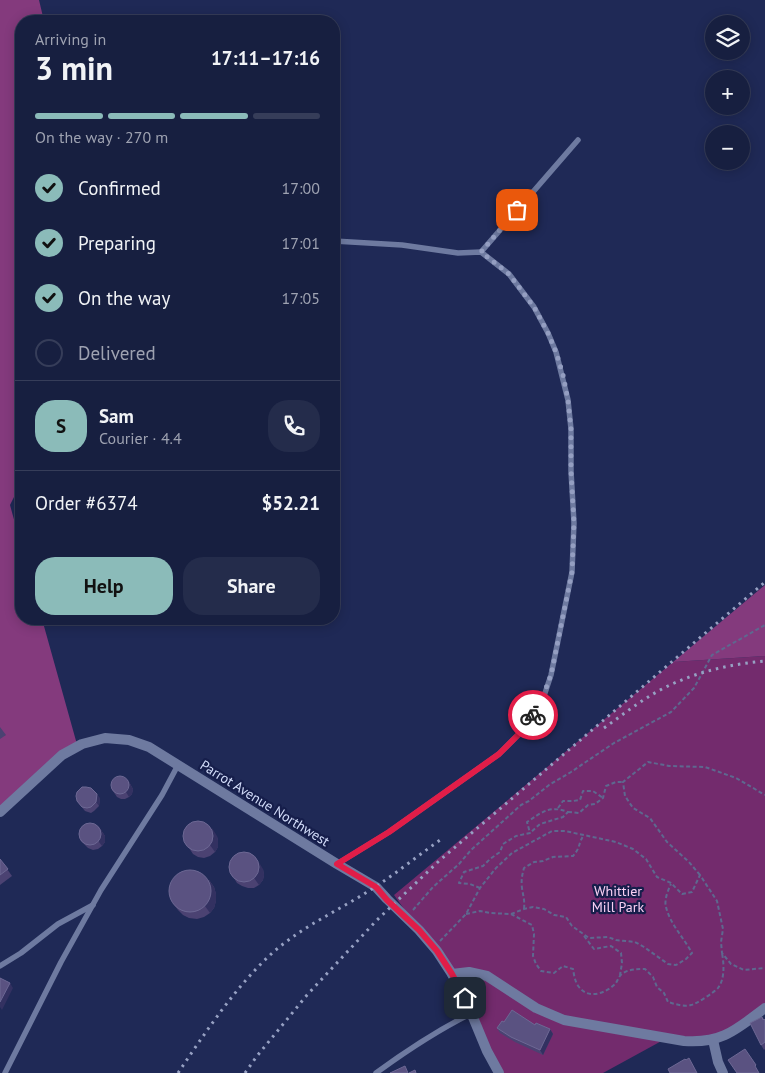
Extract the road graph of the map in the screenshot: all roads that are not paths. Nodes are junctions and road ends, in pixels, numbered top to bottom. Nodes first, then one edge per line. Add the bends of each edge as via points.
1 (578, 140) dead end
2 (340, 241) edge
3 (481, 252) junction
4 (178, 765) junction
5 (0, 812) edge
6 (337, 864) junction
7 (93, 905) junction
8 (0, 966) edge
9 (452, 974) junction
10 (765, 1008) edge
11 (472, 1013) junction
12 (713, 1040) junction
13 (5, 1073) edge
14 (376, 1073) edge
15 (499, 1073) edge
16 (723, 1073) edge

1 - 3 lane
2 - 3 lane via 458,253
3 - 6 lane via 509,274 534,307 556,352 568,400 574,523 572,572 551,675 540,704 525,728 499,754 389,832
4 - 5 street, Parrot Avenue Northwest via 150,747 128,740 105,738 82,744 62,754
4 - 6 street, Parrot Avenue Northwest
4 - 7 lane
6 - 9 street, Parrot Avenue Northwest via 376,887 419,930
7 - 8 lane via 58,924
7 - 13 lane
9 - 11 street, Parrot Avenue Northwest
9 - 12 street via 469,972 486,976 536,1008 564,1020 684,1042
10 - 12 street via 736,1030
11 - 14 lane
11 - 15 street, Parrot Avenue Northwest
12 - 16 street

